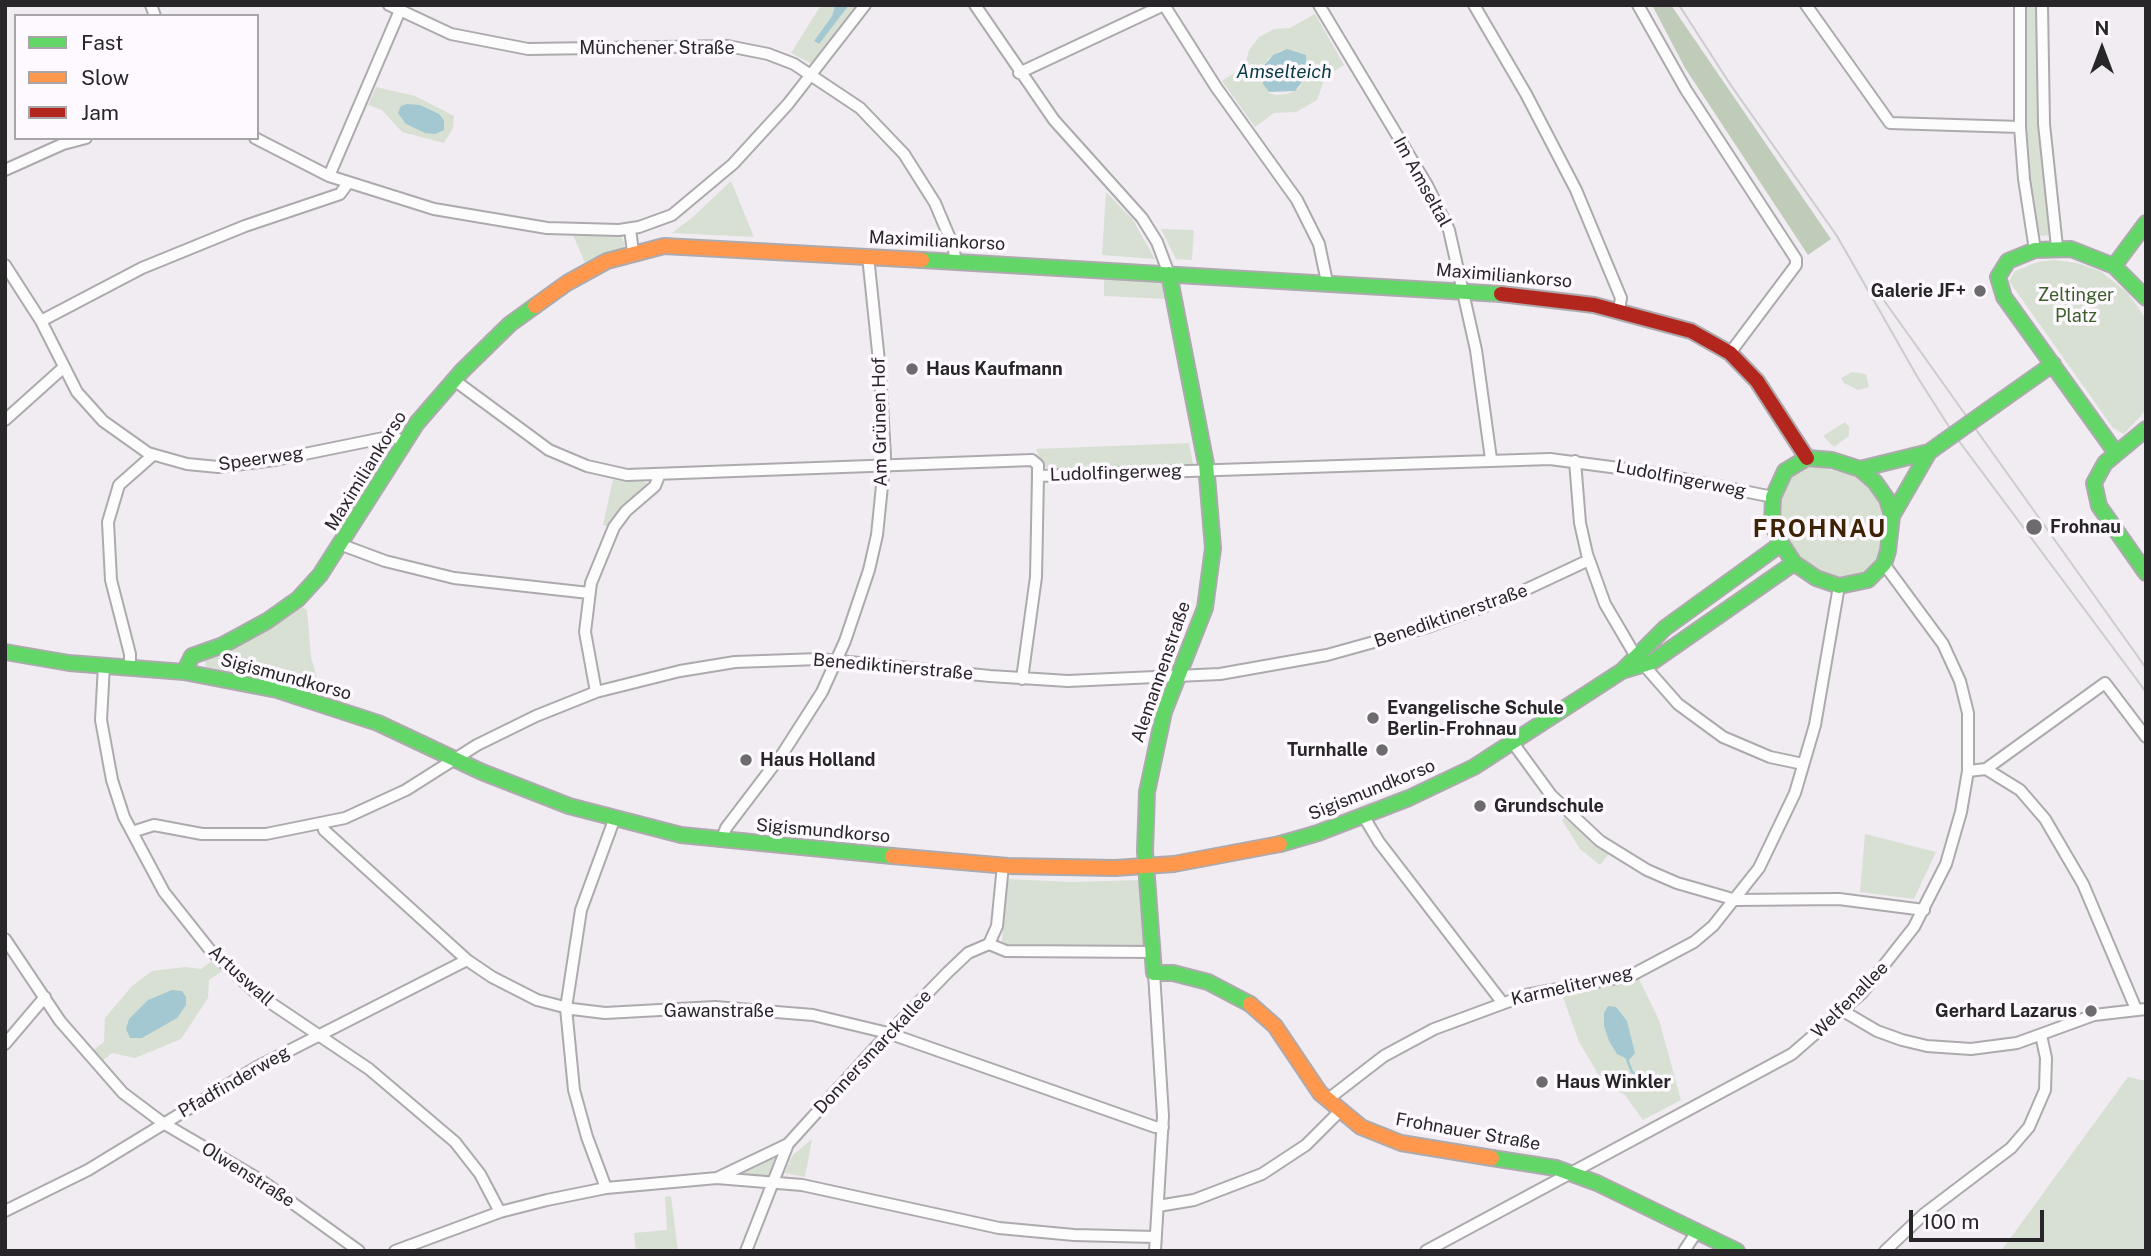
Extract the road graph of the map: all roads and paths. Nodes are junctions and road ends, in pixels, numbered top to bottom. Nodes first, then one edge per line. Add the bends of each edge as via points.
1 (389, 5) edge
2 (865, 5) edge
3 (975, 5) edge
4 (1164, 5) edge
5 (1319, 5) edge
6 (1474, 5) edge
7 (1638, 5) edge
8 (1806, 5) edge
9 (2020, 5) edge
10 (2042, 5) edge
11 (401, 8) edge
12 (1019, 73) junction
13 (812, 74) junction
14 (2020, 127) junction
15 (80, 140) edge
16 (259, 140) edge
17 (5, 170) edge
18 (330, 176) junction
19 (348, 183) junction
20 (2146, 223) edge
21 (634, 228) junction
22 (662, 233) junction
23 (2057, 247) junction
24 (2035, 250) junction
25 (633, 252) junction
26 (868, 256) junction
27 (955, 261) junction
28 (5, 265) edge
29 (2115, 266) junction
30 (1169, 274) junction
31 (1327, 282) junction
32 (1463, 290) junction
33 (2146, 298) edge
34 (1619, 310) junction
35 (41, 321) junction
36 (1730, 353) junction
37 (2053, 364) junction
38 (63, 368) junction
39 (454, 380) junction
40 (5, 420) edge
41 (2146, 429) edge
42 (403, 442) junction
43 (1929, 452) junction
44 (2116, 453) junction
45 (153, 455) junction
46 (1807, 458) junction
47 (1491, 459) junction
48 (1576, 461) junction
49 (884, 465) junction
50 (1860, 469) junction
51 (1207, 470) junction
52 (659, 475) junction
53 (1038, 476) junction
54 (1773, 497) junction
55 (1892, 516) junction
56 (1781, 544) junction
57 (342, 545) junction
58 (1589, 560) junction
59 (1794, 563) junction
60 (1884, 564) junction
61 (2146, 573) edge
62 (1839, 586) junction
63 (589, 593) junction
64 (5, 652) edge
65 (838, 659) junction
66 (1639, 660) junction
67 (104, 665) junction
68 (130, 666) junction
69 (184, 672) junction
70 (1177, 678) junction
71 (1022, 679) junction
72 (596, 692) junction
73 (2146, 737) edge
74 (1513, 743) junction
75 (456, 759) junction
76 (1803, 764) junction
77 (1986, 769) junction
78 (1968, 771) junction
79 (1364, 817) junction
80 (614, 820) junction
81 (323, 825) junction
82 (132, 832) junction
83 (721, 841) junction
84 (1003, 866) junction
85 (1146, 867) junction
86 (1736, 900) junction
87 (1924, 910) junction
88 (5, 939) edge
89 (989, 944) junction
90 (1153, 952) junction
91 (467, 960) junction
92 (1154, 973) junction
93 (45, 996) junction
94 (1502, 1002) junction
95 (566, 1008) junction
96 (2141, 1009) edge
97 (1843, 1011) junction
98 (888, 1033) junction
99 (2041, 1035) junction
100 (318, 1036) junction
101 (5, 1044) edge
102 (1327, 1100) junction
103 (1339, 1112) junction
104 (163, 1123) junction
105 (1163, 1127) junction
106 (788, 1144) junction
107 (1571, 1173) junction
108 (717, 1178) junction
109 (775, 1182) junction
110 (606, 1188) junction
111 (1158, 1206) junction
112 (5, 1211) edge
113 (500, 1212) junction
114 (1696, 1233) junction
115 (1155, 1237) junction
116 (359, 1251) edge
117 (395, 1251) edge
118 (746, 1251) edge
119 (1155, 1251) edge
120 (1426, 1251) edge
121 (1684, 1251) edge
122 (1737, 1251) edge
123 (1885, 1251) edge

1 - 11 street, Münchener Straße
2 - 13 street
3 - 12 street, Alemannenstraße
4 - 12 street
4 - 31 street via 1297,200 1319,244
5 - 32 street, Im Amseltal via 1436,202 1451,238
6 - 34 street via 1576,190 1617,287
7 - 36 street via 1681,82 1796,259
8 - 14 street via 1890,123
9 - 14 street
10 - 23 street via 2044,124
11 - 13 street, Münchener Straße via 451,34 517,47 727,46 768,54
11 - 18 street
12 - 30 street, Alemannenstraße via 1054,120 1142,218
13 - 22 street via 733,164
13 - 27 street, Münchener Straße via 860,108 904,155 935,203
14 - 24 street
15 - 17 street
16 - 18 street
18 - 19 street
19 - 21 street via 472,218 557,229
19 - 35 street via 340,194 142,268
20 - 29 street
21 - 22 street
21 - 25 street
22 - 25 street, Maximiliankorso
22 - 26 street, Maximiliankorso
23 - 24 street
23 - 29 street via 2086,252
24 - 37 street via 2003,265 1998,284
25 - 39 street, Maximiliankorso via 588,271 542,300 510,324
26 - 27 street, Maximiliankorso
26 - 49 street, Am Grünen Hof
27 - 30 street, Maximiliankorso
28 - 35 street, Speerweg
29 - 33 street
30 - 31 street, Maximiliankorso
30 - 51 street, Alemannenstraße
31 - 32 street, Maximiliankorso
32 - 34 street, Maximiliankorso
32 - 47 street, Im Amseltal
34 - 36 street, Maximiliankorso via 1691,331
35 - 38 street, Speerweg
36 - 46 street, Maximiliankorso via 1768,397
37 - 43 street, bridge
37 - 44 street
38 - 40 street
38 - 45 street, Speerweg via 103,421
39 - 42 street, Maximiliankorso
39 - 52 street, Ludolfingerweg via 560,456 604,471
41 - 44 street
42 - 45 street, Speerweg via 393,436 240,466 204,466
42 - 57 street, Maximiliankorso
43 - 50 street
43 - 55 street
44 - 61 street via 2094,483 2096,500
45 - 68 street via 119,485 108,522 111,580
46 - 50 street
46 - 54 street via 1785,471
47 - 48 street, Ludolfingerweg
47 - 51 street, Ludolfingerweg
48 - 54 street, Ludolfingerweg
48 - 58 street via 1580,523
49 - 52 street, Ludolfingerweg
49 - 53 street, Ludolfingerweg via 1032,460 1038,465
49 - 65 street, Am Grünen Hof via 869,570
50 - 55 street via 1884,493
51 - 53 street, Ludolfingerweg
51 - 70 street, Alemannenstraße via 1211,567 1199,626
52 - 63 street via 655,486 614,527
53 - 71 street via 1036,577
54 - 56 street via 1772,523
55 - 60 street
56 - 59 street
56 - 66 street, Sigismundkorso via 1665,628
57 - 63 street via 454,578
57 - 69 street, Maximiliankorso via 298,599 238,638 192,656
58 - 66 street via 1605,604
58 - 70 street, Benediktinerstraße via 1510,597 1365,646 1266,667
59 - 62 street
59 - 66 street, Sigismundkorso via 1674,648
60 - 62 street via 1868,580
60 - 78 street, Welfenallee via 1943,644 1961,681 1968,713
62 - 76 street, Karmeliterweg via 1825,675
63 - 72 street via 586,640
64 - 67 street, Sigismundkorso
65 - 71 street, Benediktinerstraße
65 - 72 street, Benediktinerstraße via 735,662
65 - 83 street, Am Grünen Hof via 803,723
66 - 74 street, Sigismundkorso
66 - 76 street via 1678,704 1723,737 1770,757
67 - 68 street, Sigismundkorso
67 - 82 street, Artuswall via 103,739 115,790
68 - 69 street, Sigismundkorso
69 - 75 street, Sigismundkorso via 312,700 379,723
70 - 71 street, Benediktinerstraße
70 - 85 street, Alemannenstraße via 1150,771
72 - 75 street, Benediktinerstraße via 520,723
73 - 77 street via 2105,683
74 - 79 street, Sigismundkorso via 1437,786
74 - 86 street via 1551,795 1600,841 1647,870
75 - 80 street, Sigismundkorso via 529,792
75 - 81 street, Benediktinerstraße via 397,795
76 - 86 street, Karmeliterweg via 1780,828
77 - 78 street
77 - 96 street via 2020,790 2045,820 2083,884
78 - 87 street, Welfenallee via 1946,864
79 - 85 street, Sigismundkorso via 1261,849
79 - 94 street
80 - 83 street, Sigismundkorso
80 - 95 street via 581,910
81 - 82 street, Benediktinerstraße via 254,835 202,834 154,825
81 - 91 street, Gawanstraße
82 - 100 street, Artuswall via 164,892 210,950 256,993
83 - 84 street, Sigismundkorso
84 - 85 street, Sigismundkorso
84 - 89 street via 997,926
85 - 90 street, Alemannenstraße
86 - 87 street via 1839,899
86 - 94 street, Karmeliterweg via 1694,942 1632,975
87 - 97 street, Welfenallee via 1895,954
88 - 93 street, Olwenstraße
89 - 90 street via 1006,951
89 - 98 street, Donnersmarckallee via 968,953
90 - 92 street, Alemannenstraße
91 - 95 street, Gawanstraße via 516,990
91 - 100 street, Pfadfinderweg
92 - 102 street, Frohnauer Straße via 1208,982 1250,1004 1275,1026
92 - 105 street, Alemannenstraße
93 - 101 street
93 - 104 street, Olwenstraße via 106,1076
94 - 102 street, Karmeliterweg via 1434,1029 1384,1056
95 - 98 street, Gawanstraße via 605,1013 715,1007 783,1010
95 - 110 street via 574,1090
96 - 99 street via 2094,1015
97 - 99 street via 1877,1031 1927,1046 1990,1048
97 - 107 street, Welfenallee via 1792,1054
98 - 105 street, Gawanstraße
98 - 106 street, Donnersmarckallee
99 - 123 street via 2045,1090 2029,1127 2011,1148 1932,1208
100 - 104 street, Pfadfinderweg via 234,1079
100 - 113 street, Artuswall via 369,1069 455,1142 480,1174
102 - 103 street, Frohnauer Straße
103 - 107 street, Frohnauer Straße via 1361,1127 1401,1143 1524,1161
103 - 111 street via 1306,1145 1262,1174 1194,1200
104 - 112 street, Pfadfinderweg via 88,1170
104 - 116 street, Olwenstraße via 262,1181
105 - 111 street, Alemannenstraße
106 - 108 street
106 - 109 street, Donnersmarckallee
107 - 114 street, Frohnauer Straße
107 - 120 street, Welfenallee
108 - 109 street
108 - 110 street
109 - 115 street via 999,1228
109 - 118 street, Donnersmarckallee
110 - 113 street
111 - 115 street, Alemannenstraße
113 - 117 street
114 - 121 street
114 - 122 street, Frohnauer Straße
115 - 119 street, Alemannenstraße

